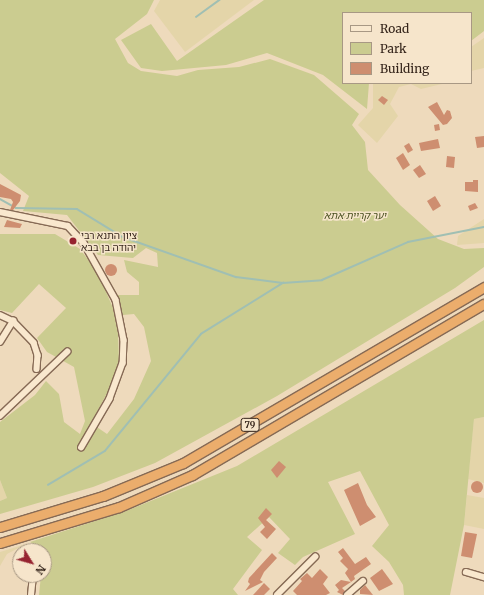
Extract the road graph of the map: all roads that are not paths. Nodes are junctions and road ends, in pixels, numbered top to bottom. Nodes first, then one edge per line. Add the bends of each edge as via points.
1 (0, 212) edge
2 (484, 287) edge
3 (484, 304) edge
4 (0, 315) edge
5 (13, 321) junction
6 (0, 342) edge
7 (67, 352) dead end
8 (37, 369) dead end
9 (0, 416) edge
10 (82, 446) dead end
11 (0, 527) edge
12 (0, 543) edge
13 (315, 557) dead end
14 (466, 572) dead end
15 (484, 577) edge
16 (364, 581) dead end
17 (32, 583) edge
18 (31, 595) edge
19 (277, 595) edge
20 (347, 595) edge

1 - 10 street via 68,226 84,243 116,300 124,340 123,363 110,399
2 - 11 highway, 79 via 183,463 103,496
3 - 12 highway, 79 via 192,475 119,506
4 - 5 street
5 - 6 street
5 - 8 street via 34,343 38,355
7 - 9 street
13 - 19 street
14 - 15 street
16 - 20 street
17 - 18 street

